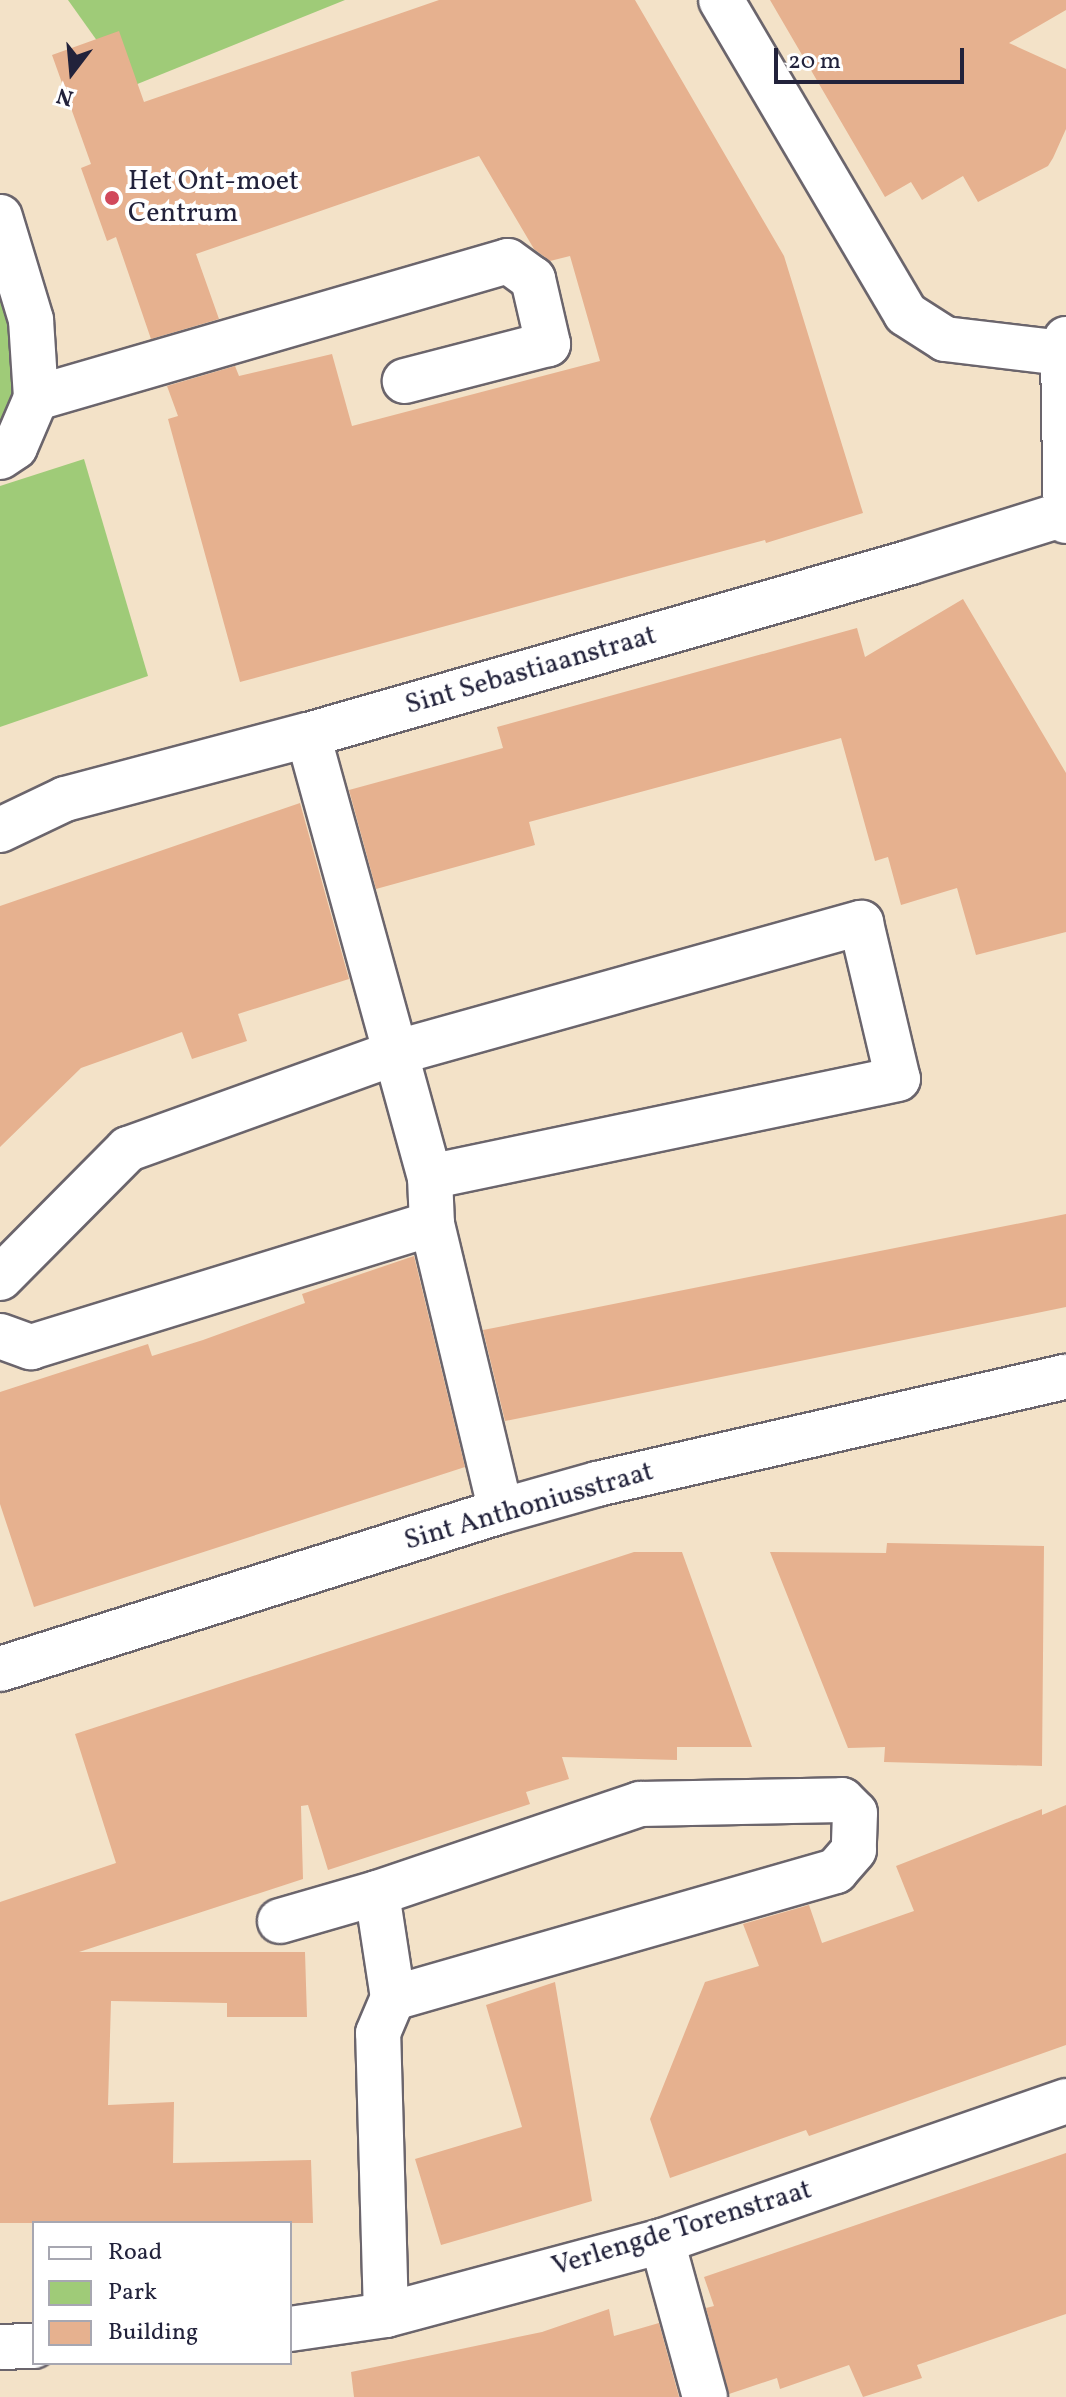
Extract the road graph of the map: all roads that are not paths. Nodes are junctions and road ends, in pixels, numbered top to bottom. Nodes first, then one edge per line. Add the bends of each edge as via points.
1 (721, 0) edge
2 (0, 217) edge
3 (1064, 346) edge
4 (405, 381) dead end
5 (36, 398) junction
6 (0, 457) edge
7 (1065, 517) edge
8 (308, 735) junction
9 (0, 830) edge
10 (398, 1052) junction
11 (430, 1177) junction
12 (432, 1224) junction
13 (0, 1278) edge
14 (0, 1336) edge
15 (1066, 1377) edge
16 (501, 1511) junction
17 (0, 1669) edge
18 (377, 1893) junction
19 (280, 1921) dead end
20 (393, 1998) junction
21 (1066, 2101) edge
22 (662, 2241) junction
23 (386, 2315) junction
24 (292, 2329) edge
25 (32, 2346) edge
26 (0, 2347) edge
27 (705, 2397) edge

1 - 3 street via 906,314 945,339
2 - 5 street via 31,320
3 - 7 street
4 - 5 street via 548,344 533,279 508,261
5 - 6 street via 15,447
7 - 8 street, Sint Sebastiaanstraat
8 - 9 street, Sint Sebastiaanstraat via 65,799
8 - 10 street
10 - 11 street
10 - 11 street via 861,923 898,1079
10 - 13 street via 128,1149
11 - 12 street
12 - 14 street via 31,1347
12 - 16 street
15 - 16 street, Sint Anthoniusstraat via 597,1484
16 - 17 street, Sint Anthoniusstraat
18 - 19 street
18 - 20 street
18 - 20 street via 640,1804 842,1800 855,1813 854,1850 836,1871
20 - 23 street via 378,2033
21 - 22 street, Verlengde Torenstraat
22 - 23 street, Verlengde Torenstraat
22 - 27 street
23 - 24 street, Verlengde Torenstraat
25 - 26 street

